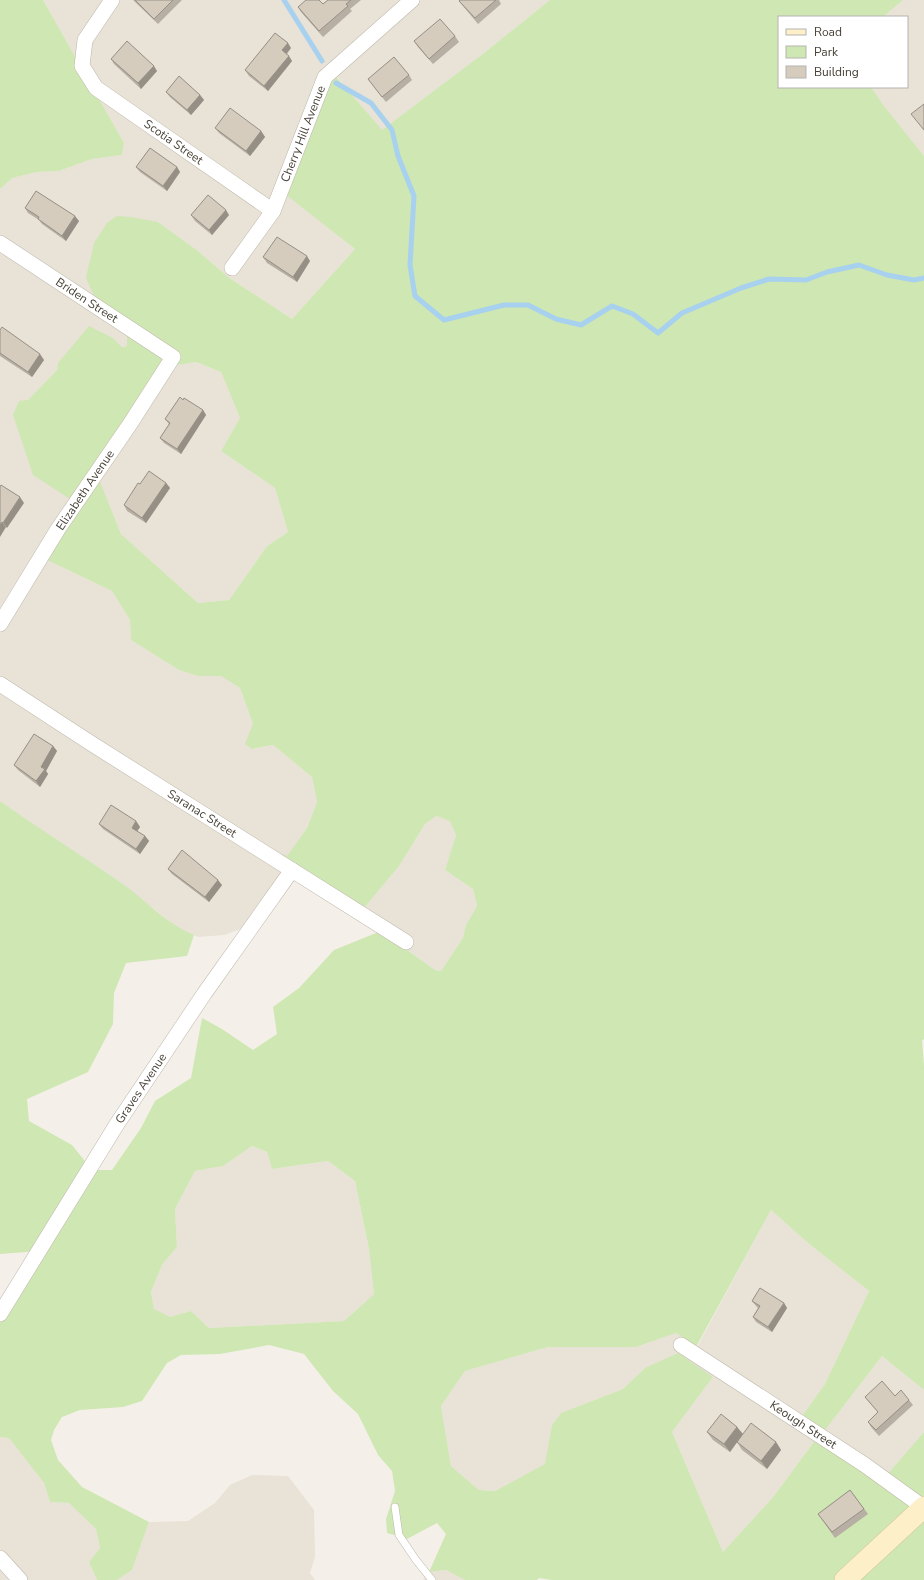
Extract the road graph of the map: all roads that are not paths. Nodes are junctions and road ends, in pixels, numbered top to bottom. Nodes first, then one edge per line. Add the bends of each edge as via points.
1 (112, 0) edge
2 (412, 0) edge
3 (273, 210) junction
4 (0, 243) edge
5 (232, 268) dead end
6 (173, 357) joint
7 (0, 624) edge
8 (0, 684) edge
9 (292, 870) junction
10 (406, 942) dead end
11 (0, 1314) edge
12 (681, 1345) dead end
13 (395, 1507) dead end
14 (924, 1507) edge
15 (0, 1558) edge
16 (20, 1580) edge
17 (432, 1580) edge
18 (845, 1580) edge

1 - 3 street, Scotia Street via 85,40 82,66 96,88
2 - 3 street, Cherry Hill Avenue via 325,77
3 - 5 street
4 - 6 street, Briden Street
6 - 7 street, Elizabeth Avenue via 58,529
8 - 9 street, Saranac Street
9 - 10 street, Saranac Street
9 - 11 street, Graves Avenue via 204,994 117,1124
12 - 14 street, Keough Street via 865,1465
13 - 17 lane via 399,1535
14 - 18 street
15 - 16 street

